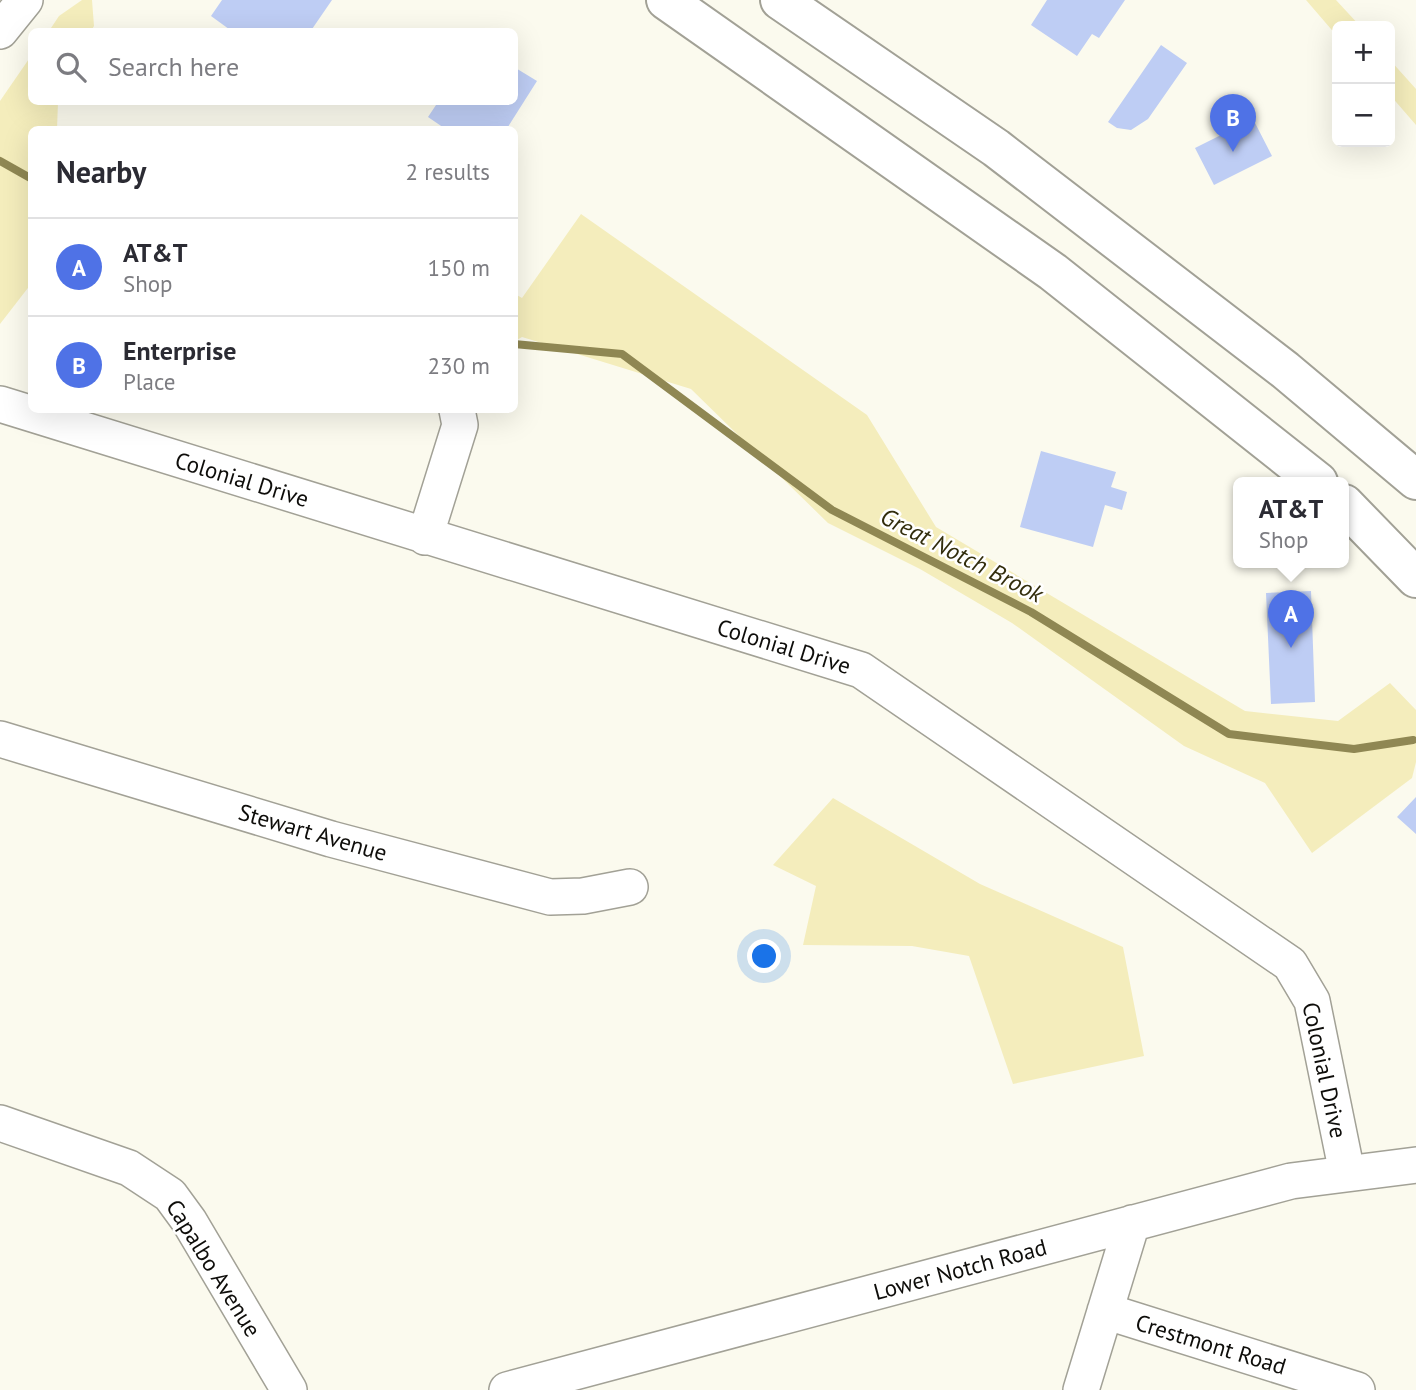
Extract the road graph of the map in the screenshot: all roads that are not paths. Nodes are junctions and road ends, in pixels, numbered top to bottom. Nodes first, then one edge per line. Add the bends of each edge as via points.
1 (666, 0) edge
2 (780, 0) edge
3 (0, 404) edge
4 (28, 413) edge
5 (29, 413) edge
6 (458, 413) edge
7 (1312, 477) edge
8 (1416, 480) edge
9 (1349, 511) edge
10 (425, 537) junction
11 (1416, 578) edge
12 (0, 739) edge
13 (630, 887) dead end
14 (0, 1124) edge
15 (1416, 1165) edge
16 (1347, 1173) junction
17 (1132, 1223) junction
18 (1105, 1311) junction
19 (289, 1390) edge
20 (507, 1390) edge
21 (1081, 1390) edge
22 (1357, 1390) edge

1 - 7 highway via 1053,272
2 - 8 highway via 996,148 1285,370
3 - 4 street, Colonial Drive
5 - 10 street, Colonial Drive
6 - 10 street via 460,425
9 - 11 highway
10 - 16 street, Colonial Drive via 860,670 1290,964 1312,1001
12 - 13 street, Stewart Avenue via 331,839 550,897
14 - 19 street, Capalbo Avenue via 129,1168 170,1195
15 - 16 street, Lower Notch Road
16 - 17 street, Lower Notch Road via 1291,1181
17 - 18 street
17 - 20 street, Lower Notch Road
18 - 21 street
18 - 22 street, Crestmont Road

